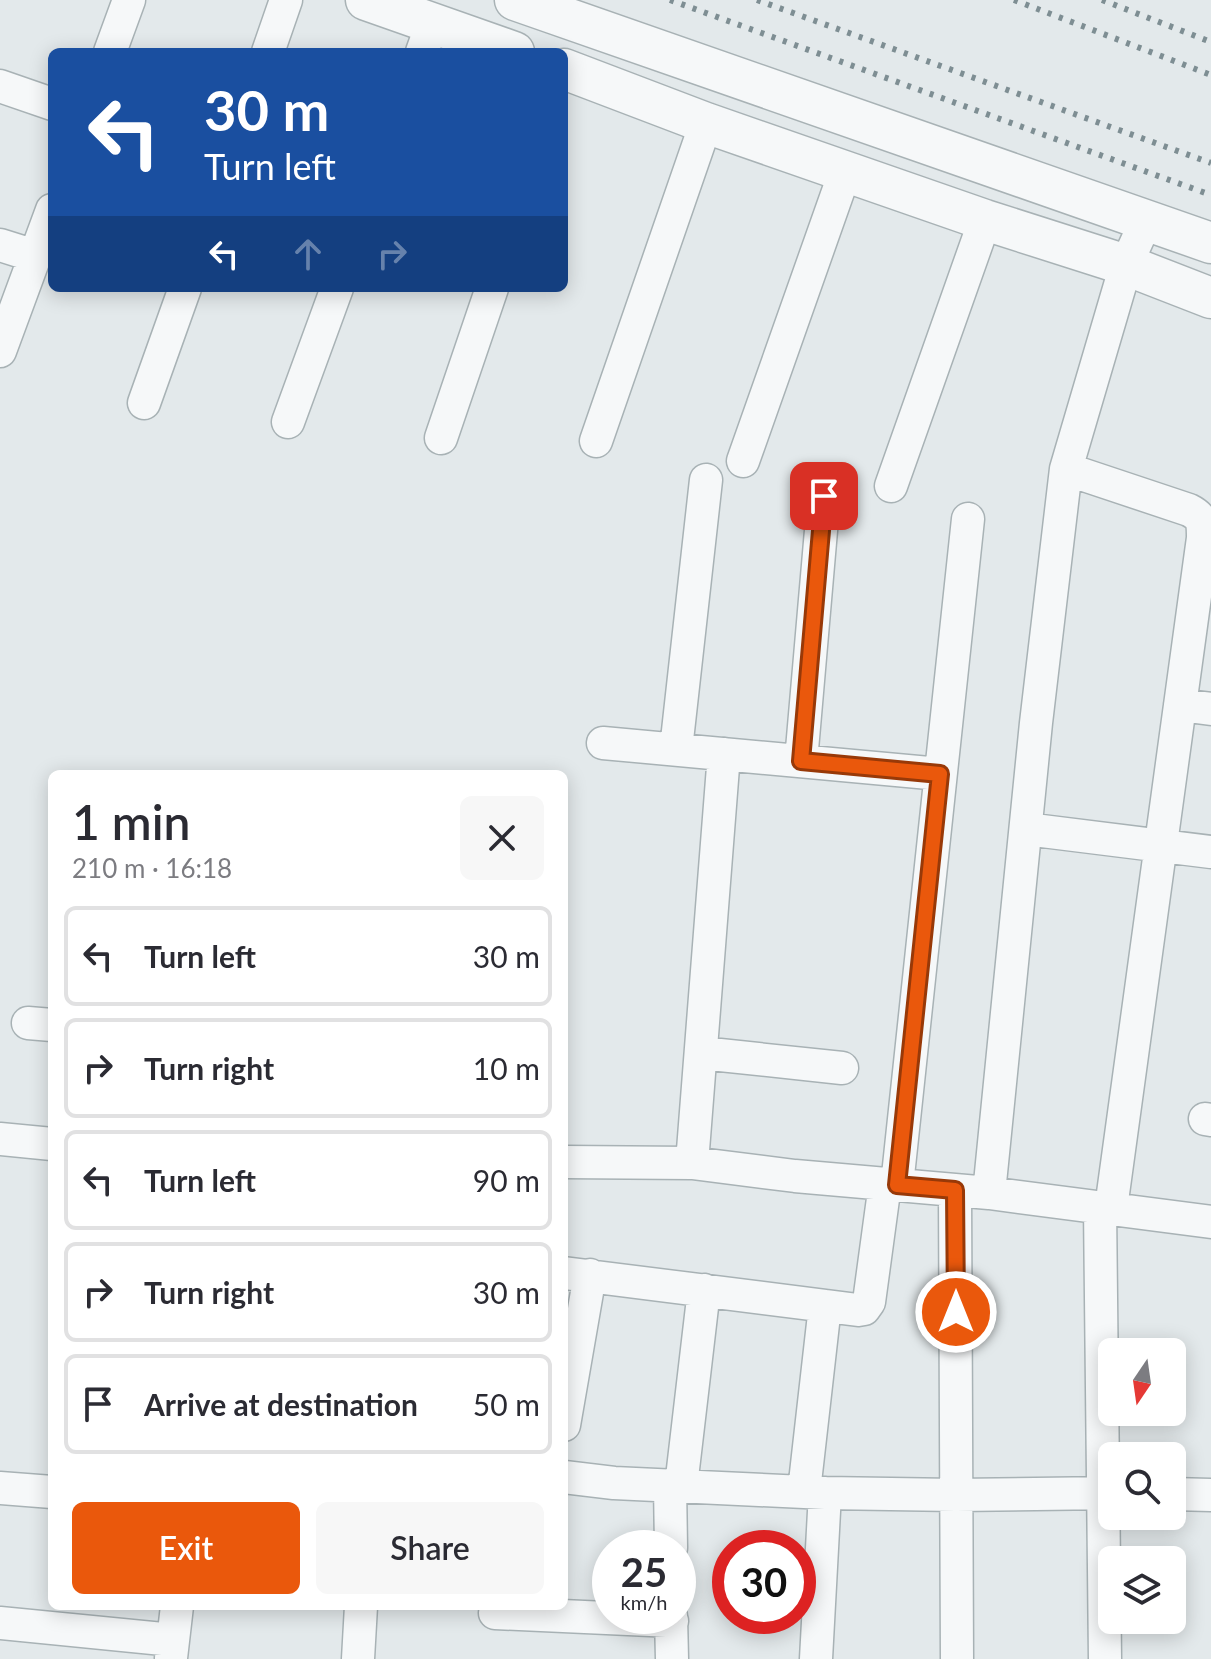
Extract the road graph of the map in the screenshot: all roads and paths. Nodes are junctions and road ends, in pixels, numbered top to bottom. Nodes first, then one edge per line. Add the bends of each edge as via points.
1 (129, 0) edge
2 (286, 0) edge
3 (366, 0) edge
4 (515, 0) edge
5 (427, 38) edge
6 (111, 48) edge
7 (269, 48) edge
8 (489, 48) edge
9 (568, 72) edge
10 (0, 86) edge
11 (48, 103) edge
12 (706, 123) junction
13 (845, 172) junction
14 (985, 220) junction
15 (48, 221) edge
16 (1146, 221) junction
17 (1211, 243) edge
18 (0, 245) edge
19 (35, 256) junction
20 (1126, 265) junction
21 (184, 292) edge
22 (336, 292) edge
23 (491, 292) edge
24 (1211, 298) edge
25 (0, 351) edge
26 (144, 403) dead end
27 (288, 422) dead end
28 (441, 438) dead end
29 (596, 441) dead end
30 (743, 461) dead end
31 (1066, 469) junction
32 (706, 480) dead end
33 (891, 486) dead end
34 (824, 496) dead end
35 (968, 519) dead end
36 (1196, 707) edge
37 (603, 743) dead end
38 (676, 749) junction
39 (724, 754) junction
40 (801, 761) junction
41 (940, 774) junction
42 (1026, 829) junction
43 (1161, 846) junction
44 (1211, 852) edge
45 (701, 1053) junction
46 (842, 1068) dead end
47 (0, 1139) edge
48 (48, 1144) edge
49 (568, 1162) edge
50 (692, 1163) junction
51 (891, 1184) junction
52 (955, 1190) junction
53 (989, 1193) junction
54 (1106, 1208) junction
55 (1211, 1222) edge
56 (577, 1274) edge
57 (704, 1290) junction
58 (825, 1306) junction
59 (568, 1379) edge
60 (1108, 1442) edge
61 (568, 1477) edge
62 (676, 1486) junction
63 (0, 1488) edge
64 (48, 1492) edge
65 (814, 1492) junction
66 (1098, 1493) edge
67 (1186, 1494) edge
68 (956, 1495) junction
69 (1211, 1495) edge
70 (672, 1530) edge
71 (1107, 1530) edge
72 (177, 1610) edge
73 (361, 1610) edge
74 (495, 1613) dead end
75 (592, 1616) edge
76 (0, 1623) edge
77 (672, 1634) edge
78 (172, 1650) edge
79 (358, 1659) edge
80 (672, 1659) edge
81 (816, 1659) edge
82 (957, 1659) edge
83 (1105, 1659) edge

1 - 6 street
2 - 7 street
3 - 5 street
4 - 16 street
5 - 8 street
9 - 12 street
10 - 11 street
12 - 13 street
12 - 29 street
13 - 14 street
13 - 30 street
14 - 20 street
14 - 33 street
15 - 19 street
16 - 17 street
16 - 20 street
18 - 19 street
19 - 25 street
20 - 24 street
20 - 31 street
21 - 26 street
22 - 27 street
23 - 28 street
31 - 36 street via 1198,514 1203,538
31 - 42 street
32 - 38 street
34 - 40 street
35 - 41 street
36 - 43 street
37 - 38 street
38 - 39 street
39 - 40 street
39 - 45 street
40 - 41 street
41 - 51 street
42 - 43 street
42 - 53 street
43 - 44 street
43 - 54 street
45 - 46 street
45 - 50 street
47 - 48 street
49 - 50 street
50 - 51 street
51 - 52 street
51 - 58 street via 869,1302 858,1310
52 - 53 street
52 - 68 street
53 - 54 street
54 - 55 street
54 - 60 street
56 - 57 street
56 - 59 street
57 - 58 street
57 - 62 street
58 - 65 street
61 - 62 street
62 - 65 street
62 - 70 street
63 - 64 street
65 - 68 street
65 - 81 street
66 - 68 street
67 - 69 street
68 - 82 street
71 - 83 street
72 - 78 street
73 - 79 street
74 - 75 street
76 - 78 street
77 - 80 street

